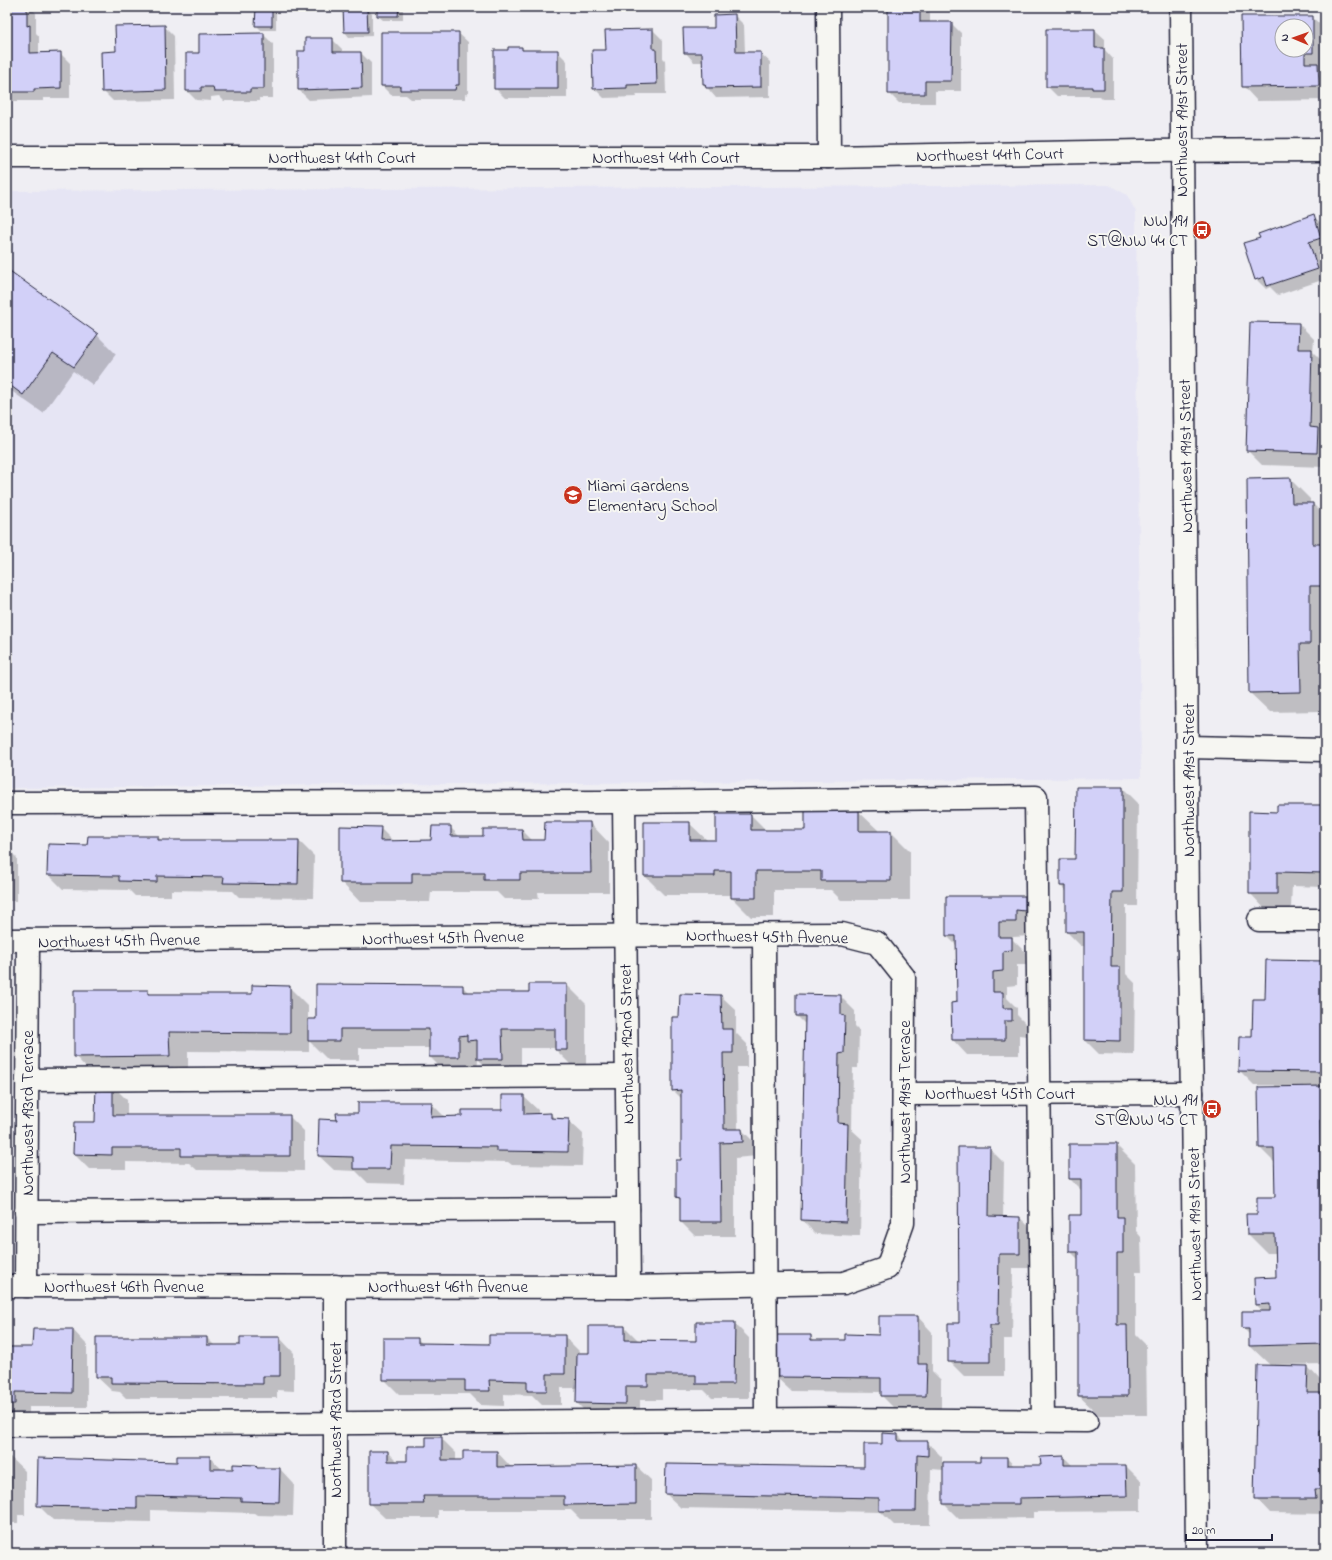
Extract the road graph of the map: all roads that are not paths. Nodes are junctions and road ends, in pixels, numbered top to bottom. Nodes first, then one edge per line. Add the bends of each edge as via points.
1 (828, 7) edge
2 (1181, 7) edge
3 (1325, 150) edge
4 (1182, 151) junction
5 (7, 157) edge
6 (829, 157) junction
7 (1188, 747) junction
8 (1325, 750) edge
9 (624, 802) junction
10 (7, 803) edge
11 (1259, 920) dead end
12 (1325, 920) edge
13 (764, 934) junction
14 (625, 935) junction
15 (18, 940) edge
16 (877, 944) joint
17 (627, 1076) junction
18 (27, 1080) junction
19 (1040, 1093) junction
20 (1192, 1093) junction
21 (904, 1094) junction
22 (628, 1209) junction
23 (26, 1212) junction
24 (887, 1268) joint
25 (765, 1284) junction
26 (16, 1286) edge
27 (335, 1286) junction
28 (629, 1287) junction
29 (766, 1420) junction
30 (1044, 1421) junction
31 (1087, 1421) dead end
32 (335, 1423) junction
33 (7, 1425) edge
34 (335, 1553) edge
35 (1197, 1553) edge

1 - 6 street
2 - 4 street, Northwest 191st Street
3 - 4 street, Northwest 44th Court
4 - 6 street, Northwest 44th Court
4 - 7 street, Northwest 191st Street
5 - 6 street, Northwest 44th Court
7 - 8 street
7 - 20 street, Northwest 191st Street
9 - 10 street
9 - 14 street, Northwest 192nd Street
9 - 19 street via 1036,796
11 - 12 street
13 - 14 street, Northwest 45th Avenue
13 - 16 street, Northwest 45th Avenue via 842,934
13 - 25 street
14 - 15 street, Northwest 45th Avenue
14 - 17 street, Northwest 192nd Street
15 - 18 street, Northwest 193rd Terrace
16 - 21 street, Northwest 191st Terrace via 904,977
17 - 18 street
17 - 22 street, Northwest 192nd Street
18 - 23 street, Northwest 193rd Terrace
19 - 20 street, Northwest 45th Court
19 - 21 street, Northwest 45th Court
19 - 30 street
20 - 35 street, Northwest 191st Street
21 - 24 street, Northwest 191st Terrace via 903,1223
22 - 23 street
22 - 28 street, Northwest 192nd Street
23 - 26 street, Northwest 193rd Terrace
24 - 25 street, Northwest 46th Avenue via 844,1282
25 - 28 street, Northwest 46th Avenue
25 - 29 street
26 - 27 street, Northwest 46th Avenue
27 - 28 street, Northwest 46th Avenue
27 - 32 street, Northwest 193rd Street
29 - 30 street
29 - 32 street
30 - 31 street
32 - 33 street
32 - 34 street, Northwest 193rd Street

